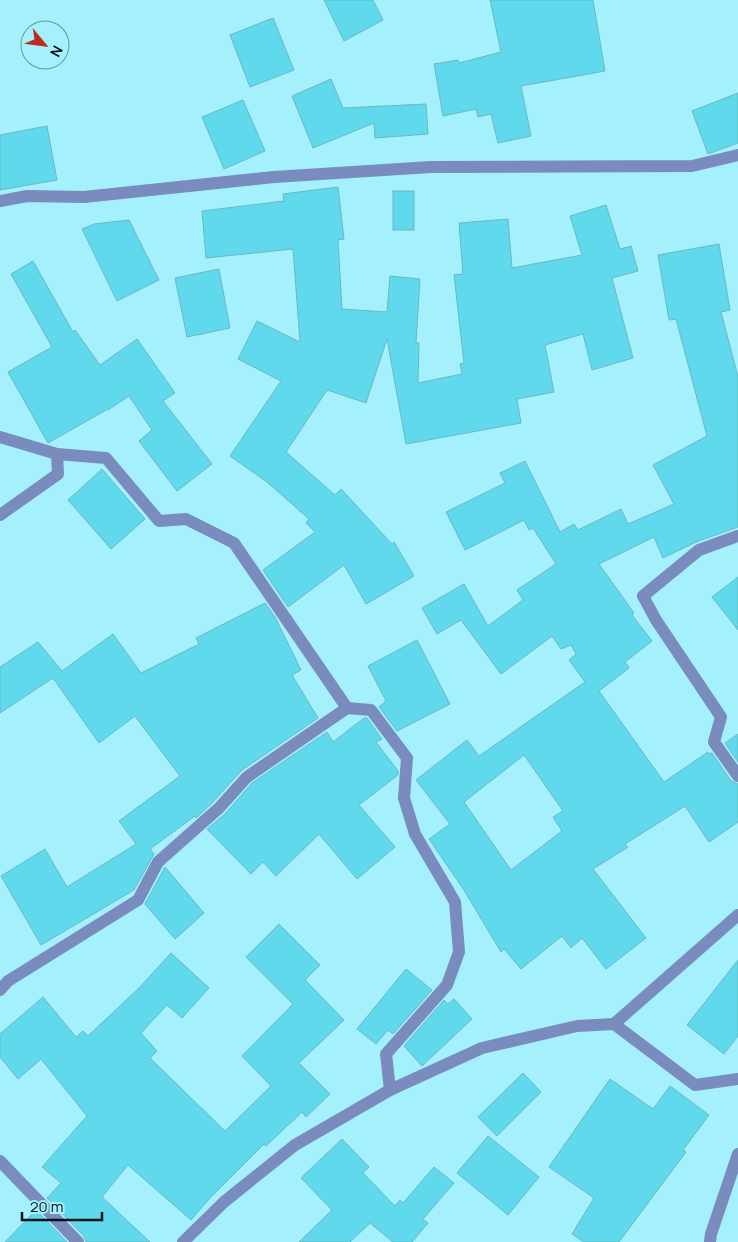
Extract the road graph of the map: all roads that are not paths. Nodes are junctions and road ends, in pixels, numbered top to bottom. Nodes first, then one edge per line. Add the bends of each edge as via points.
1 (738, 155) edge
2 (0, 201) edge
3 (0, 436) edge
4 (57, 454) junction
5 (0, 515) edge
6 (738, 536) edge
7 (347, 708) junction
8 (738, 776) edge
9 (738, 915) edge
10 (0, 990) edge
11 (614, 1024) junction
12 (738, 1079) edge
13 (390, 1090) junction
14 (738, 1154) edge
15 (0, 1160) edge
16 (78, 1242) edge
17 (184, 1242) edge
18 (710, 1242) edge

1 - 2 street via 692,166 431,167 274,177 84,197 27,196
3 - 4 street
4 - 5 street via 58,474
4 - 7 street via 106,458 159,521 186,519 234,543
6 - 8 street via 699,550 644,596 656,620 721,717 714,742
7 - 10 street via 247,777 219,808 158,862 138,900 8,981
7 - 13 street via 371,710 407,758 404,798 415,834 454,902 459,952 446,985 386,1054
9 - 11 street
11 - 12 street via 695,1085
11 - 13 street via 577,1026 482,1048
13 - 17 street via 295,1145 224,1202
14 - 18 street
15 - 16 street

